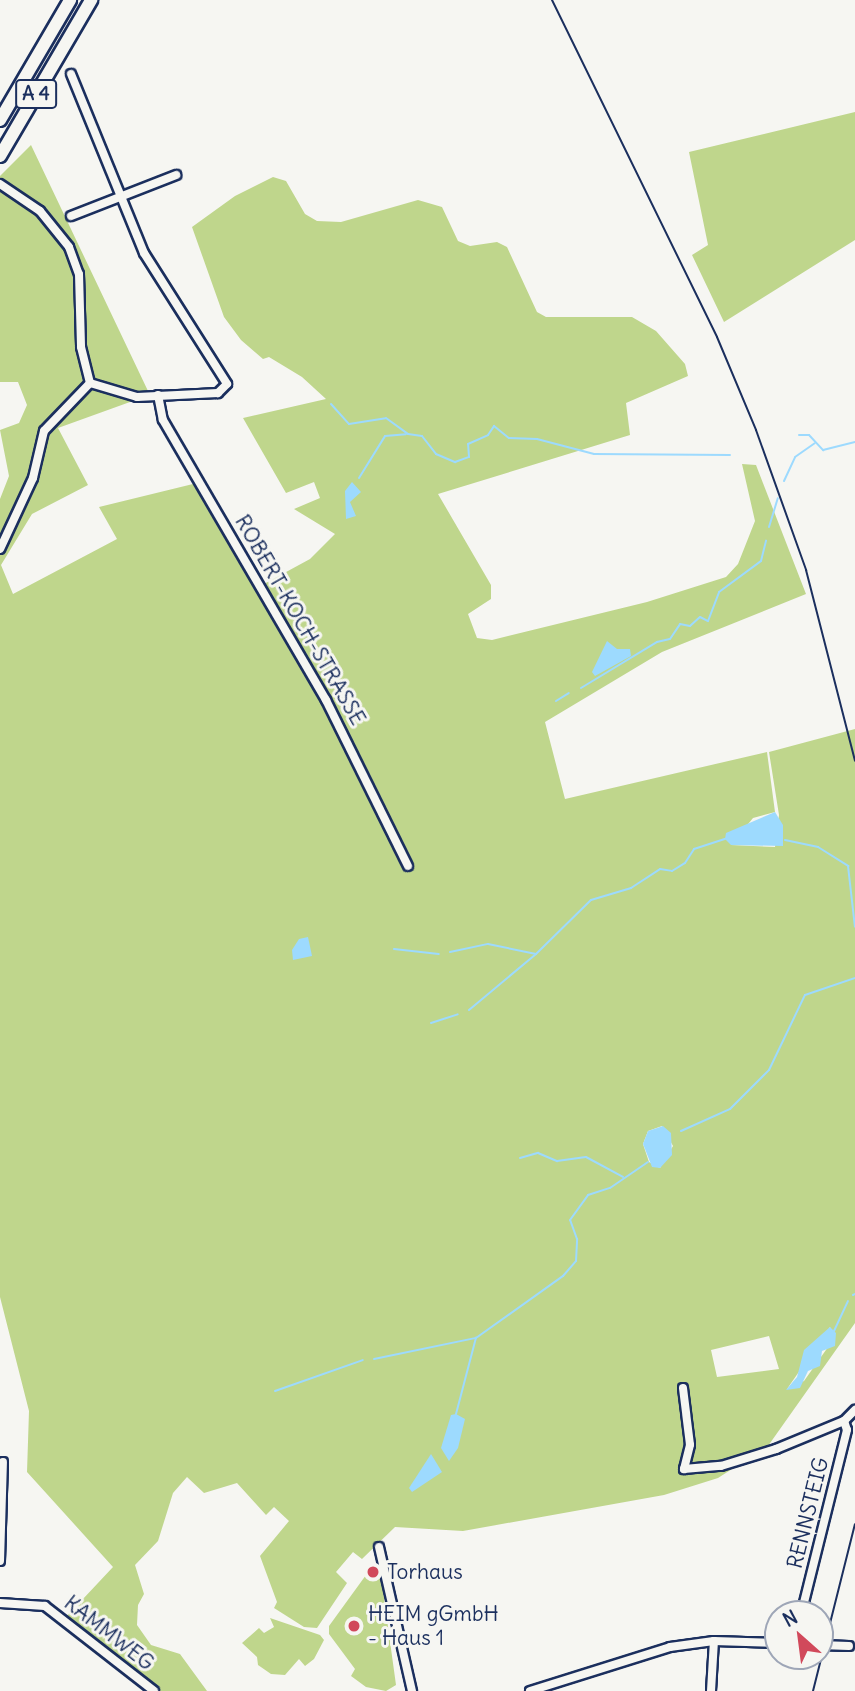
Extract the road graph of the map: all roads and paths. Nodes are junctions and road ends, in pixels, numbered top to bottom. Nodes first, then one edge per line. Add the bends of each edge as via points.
1 (70, 0) edge
2 (91, 0) edge
3 (71, 74) dead end
4 (0, 120) edge
5 (0, 156) edge
6 (176, 174) dead end
7 (0, 184) edge
8 (120, 195) junction
9 (71, 216) dead end
10 (90, 383) junction
11 (158, 395) junction
12 (0, 549) edge
13 (408, 866) dead end
14 (683, 1388) dead end
15 (855, 1410) edge
16 (844, 1421) junction
17 (3, 1462) dead end
18 (379, 1547) dead end
19 (0, 1561) edge
20 (804, 1600) edge
21 (0, 1603) edge
22 (715, 1641) junction
23 (764, 1643) edge
24 (834, 1645) edge
25 (852, 1646) edge
26 (153, 1691) edge
27 (412, 1691) edge
28 (530, 1691) edge
29 (711, 1691) edge

1 - 4 highway, A 4
2 - 5 highway, A 4
3 - 8 street
6 - 8 street
7 - 10 street via 40,212 69,247 79,274 81,347
8 - 9 street
8 - 11 street via 163,287 227,384 218,393
10 - 11 street via 126,397
10 - 12 street via 44,432 33,478
11 - 13 street, ROBERT-KOCH-STRASSE via 163,420 326,700
14 - 16 street, RENNSTEIG via 690,1445 684,1469 743,1459
15 - 16 street, RENNSTEIG
16 - 20 street, RENNSTEIG via 847,1430
17 - 19 street
18 - 27 street
21 - 26 street, KAMMWEG via 45,1606
22 - 23 street
22 - 28 street via 670,1647
22 - 29 street
24 - 25 street, bridge

